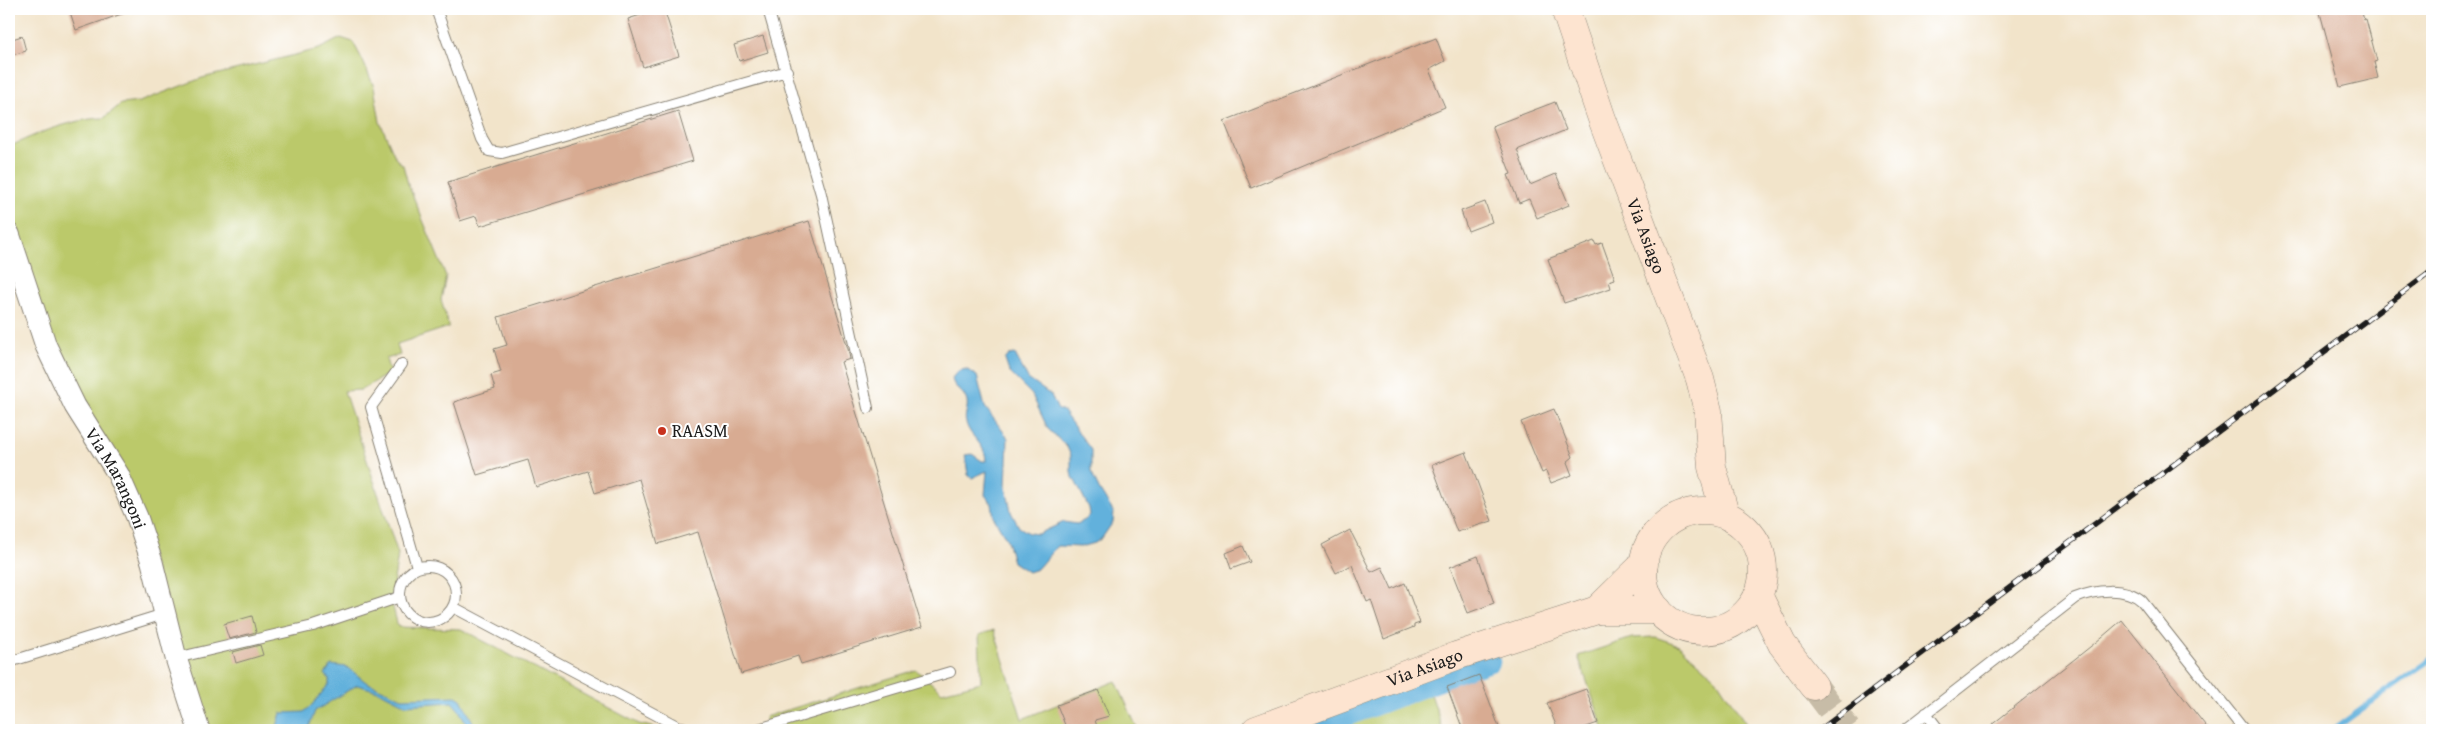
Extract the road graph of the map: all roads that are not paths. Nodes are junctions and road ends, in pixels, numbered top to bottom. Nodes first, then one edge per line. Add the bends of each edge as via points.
1 (436, 9) edge
2 (768, 9) edge
3 (1564, 9) edge
4 (787, 71) junction
5 (9, 234) edge
6 (402, 364) dead end
7 (868, 408) dead end
8 (1712, 467) junction
9 (1694, 511) junction
10 (1724, 514) junction
11 (1644, 564) junction
12 (417, 567) junction
13 (1758, 595) junction
14 (400, 597) junction
15 (453, 607) junction
16 (1597, 610) junction
17 (1658, 610) junction
18 (164, 614) junction
19 (1732, 623) junction
20 (1782, 644) junction
21 (176, 658) junction
22 (9, 662) edge
23 (950, 672) dead end
24 (1814, 686) tunnel mouth
25 (1926, 713) junction
26 (199, 730) edge
27 (696, 730) edge
28 (756, 730) edge
29 (1256, 730) edge
30 (1905, 730) edge
31 (1940, 730) edge
32 (2244, 730) edge

1 - 4 lane via 482,139 495,153
2 - 4 lane
3 - 8 main road, Via Asiago via 1700,378 1708,411
4 - 7 lane via 821,194
5 - 18 street, Via Marangoni via 46,346 75,406 118,474 137,517
6 - 12 lane via 371,407
8 - 9 main road, Via Asiago
8 - 10 main road, Via Asiago
9 - 10 main road, Via Asiago
9 - 11 main road, Via Asiago via 1676,517 1660,529 1649,545
10 - 13 main road, Via Asiago via 1741,524 1754,539 1761,556 1763,576
11 - 16 main road, Via Asiago
11 - 17 main road, Via Asiago via 1646,588
12 - 14 lane via 403,580
12 - 15 lane via 427,565 445,571 455,588
13 - 19 main road, Via Asiago via 1743,616
13 - 20 main road
14 - 15 lane via 407,613 423,621 440,619
14 - 21 lane via 313,626
15 - 27 lane via 677,726
16 - 17 main road, Via Asiago
16 - 29 main road, Via Asiago via 1456,656
17 - 19 main road, Via Asiago via 1674,623 1692,630 1713,630
18 - 21 street, Via Marangoni
18 - 22 lane
19 - 20 main road
20 - 24 main road
21 - 26 street, Via Marangoni
23 - 28 lane
25 - 30 lane
25 - 31 lane
25 - 32 lane via 2075,598 2102,591 2129,593 2142,601

